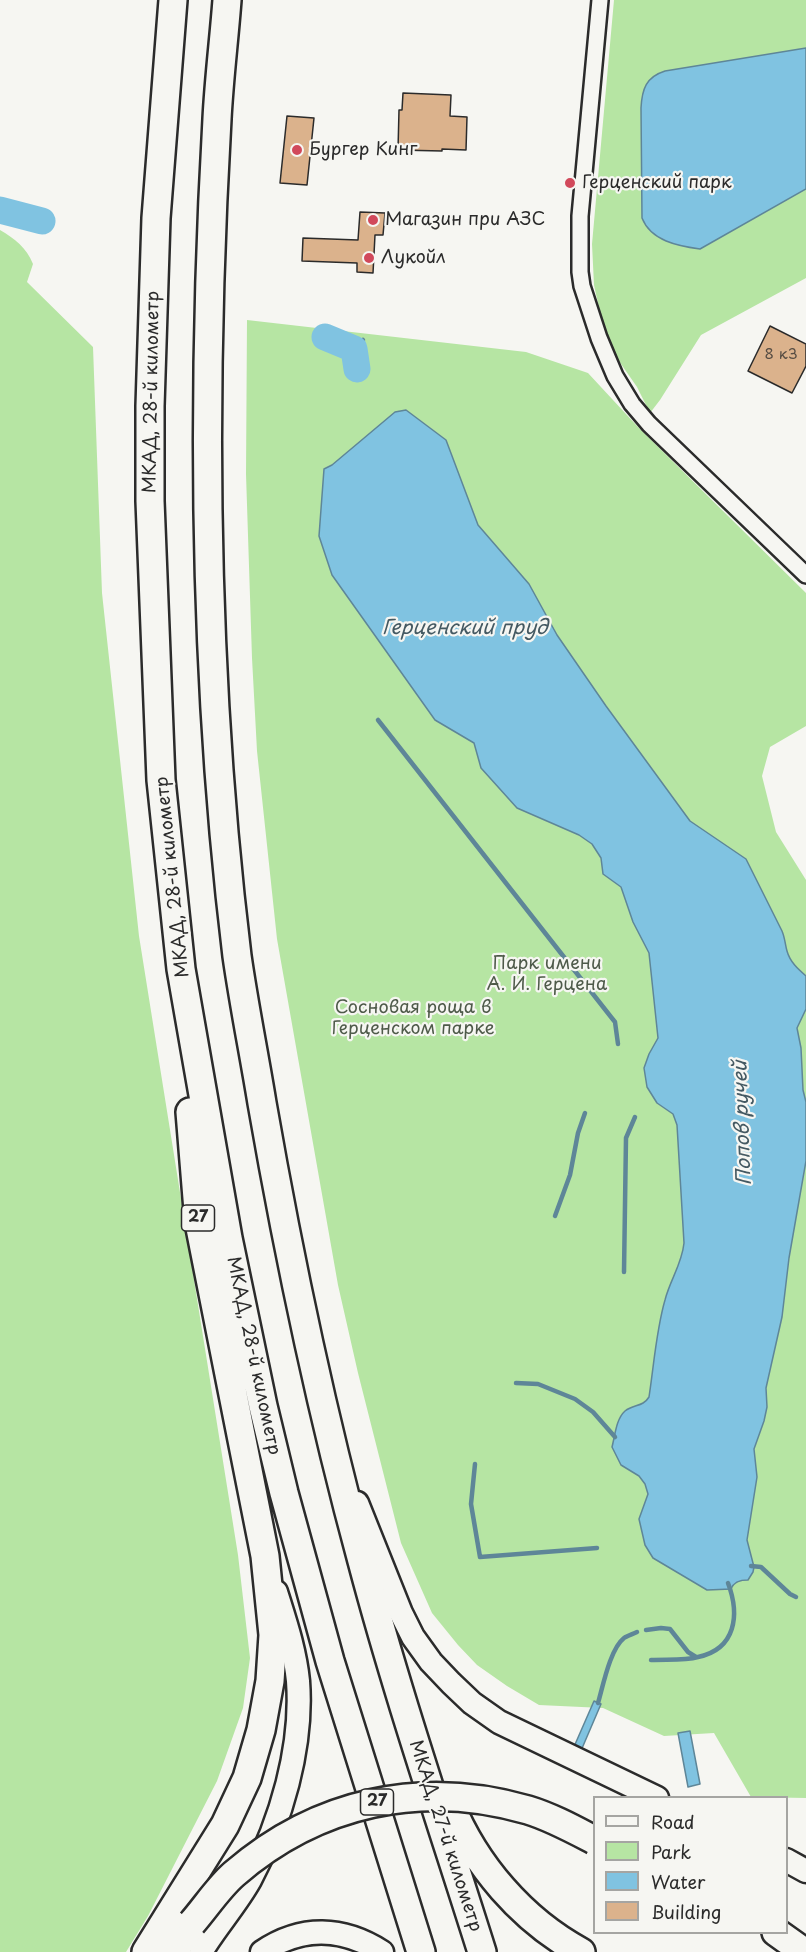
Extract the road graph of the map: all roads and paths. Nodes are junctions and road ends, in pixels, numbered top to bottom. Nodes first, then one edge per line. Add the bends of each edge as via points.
1 (173, 0) edge
2 (227, 0) edge
3 (600, 0) edge
4 (806, 575) edge
5 (171, 875) junction
6 (318, 1393) junction
7 (265, 1556) junction
8 (385, 1645) junction
9 (655, 1796) edge
10 (593, 1840) edge
11 (788, 1861) edge
12 (806, 1871) edge
13 (779, 1934) edge
14 (146, 1952) edge
15 (174, 1952) edge
16 (201, 1952) edge
17 (262, 1952) edge
18 (382, 1952) edge
19 (421, 1952) edge
20 (482, 1952) edge
21 (580, 1952) edge
22 (804, 1952) edge

1 - 5 highway, МКАД, 28-й километр via 156,218 150,406 156,686
2 - 6 highway via 217,115 207,406 219,775 238,961 284,1228
3 - 4 street via 580,216 582,286 598,338 615,376 649,424
5 - 7 highway, 27 via 199,1223
5 - 19 highway, МКАД, 28-й километр via 181,969 243,1318 284,1493 327,1650
6 - 8 highway
6 - 9 main road via 401,1613 430,1662 472,1703 499,1722
7 - 14 highway, 27 via 273,1635 261,1730 225,1825
7 - 16 main road via 290,1634 298,1682 297,1734 289,1781 273,1833 249,1882
8 - 20 highway, МКАД, 27-й километр
8 - 21 highway via 461,1831 518,1905
10 - 15 highway, 27, bridge via 530,1811 489,1800 449,1796 362,1804 319,1819 281,1839 232,1875 192,1923
11 - 12 main road
13 - 22 highway
17 - 18 main road via 276,1942 302,1933 328,1932 367,1942

